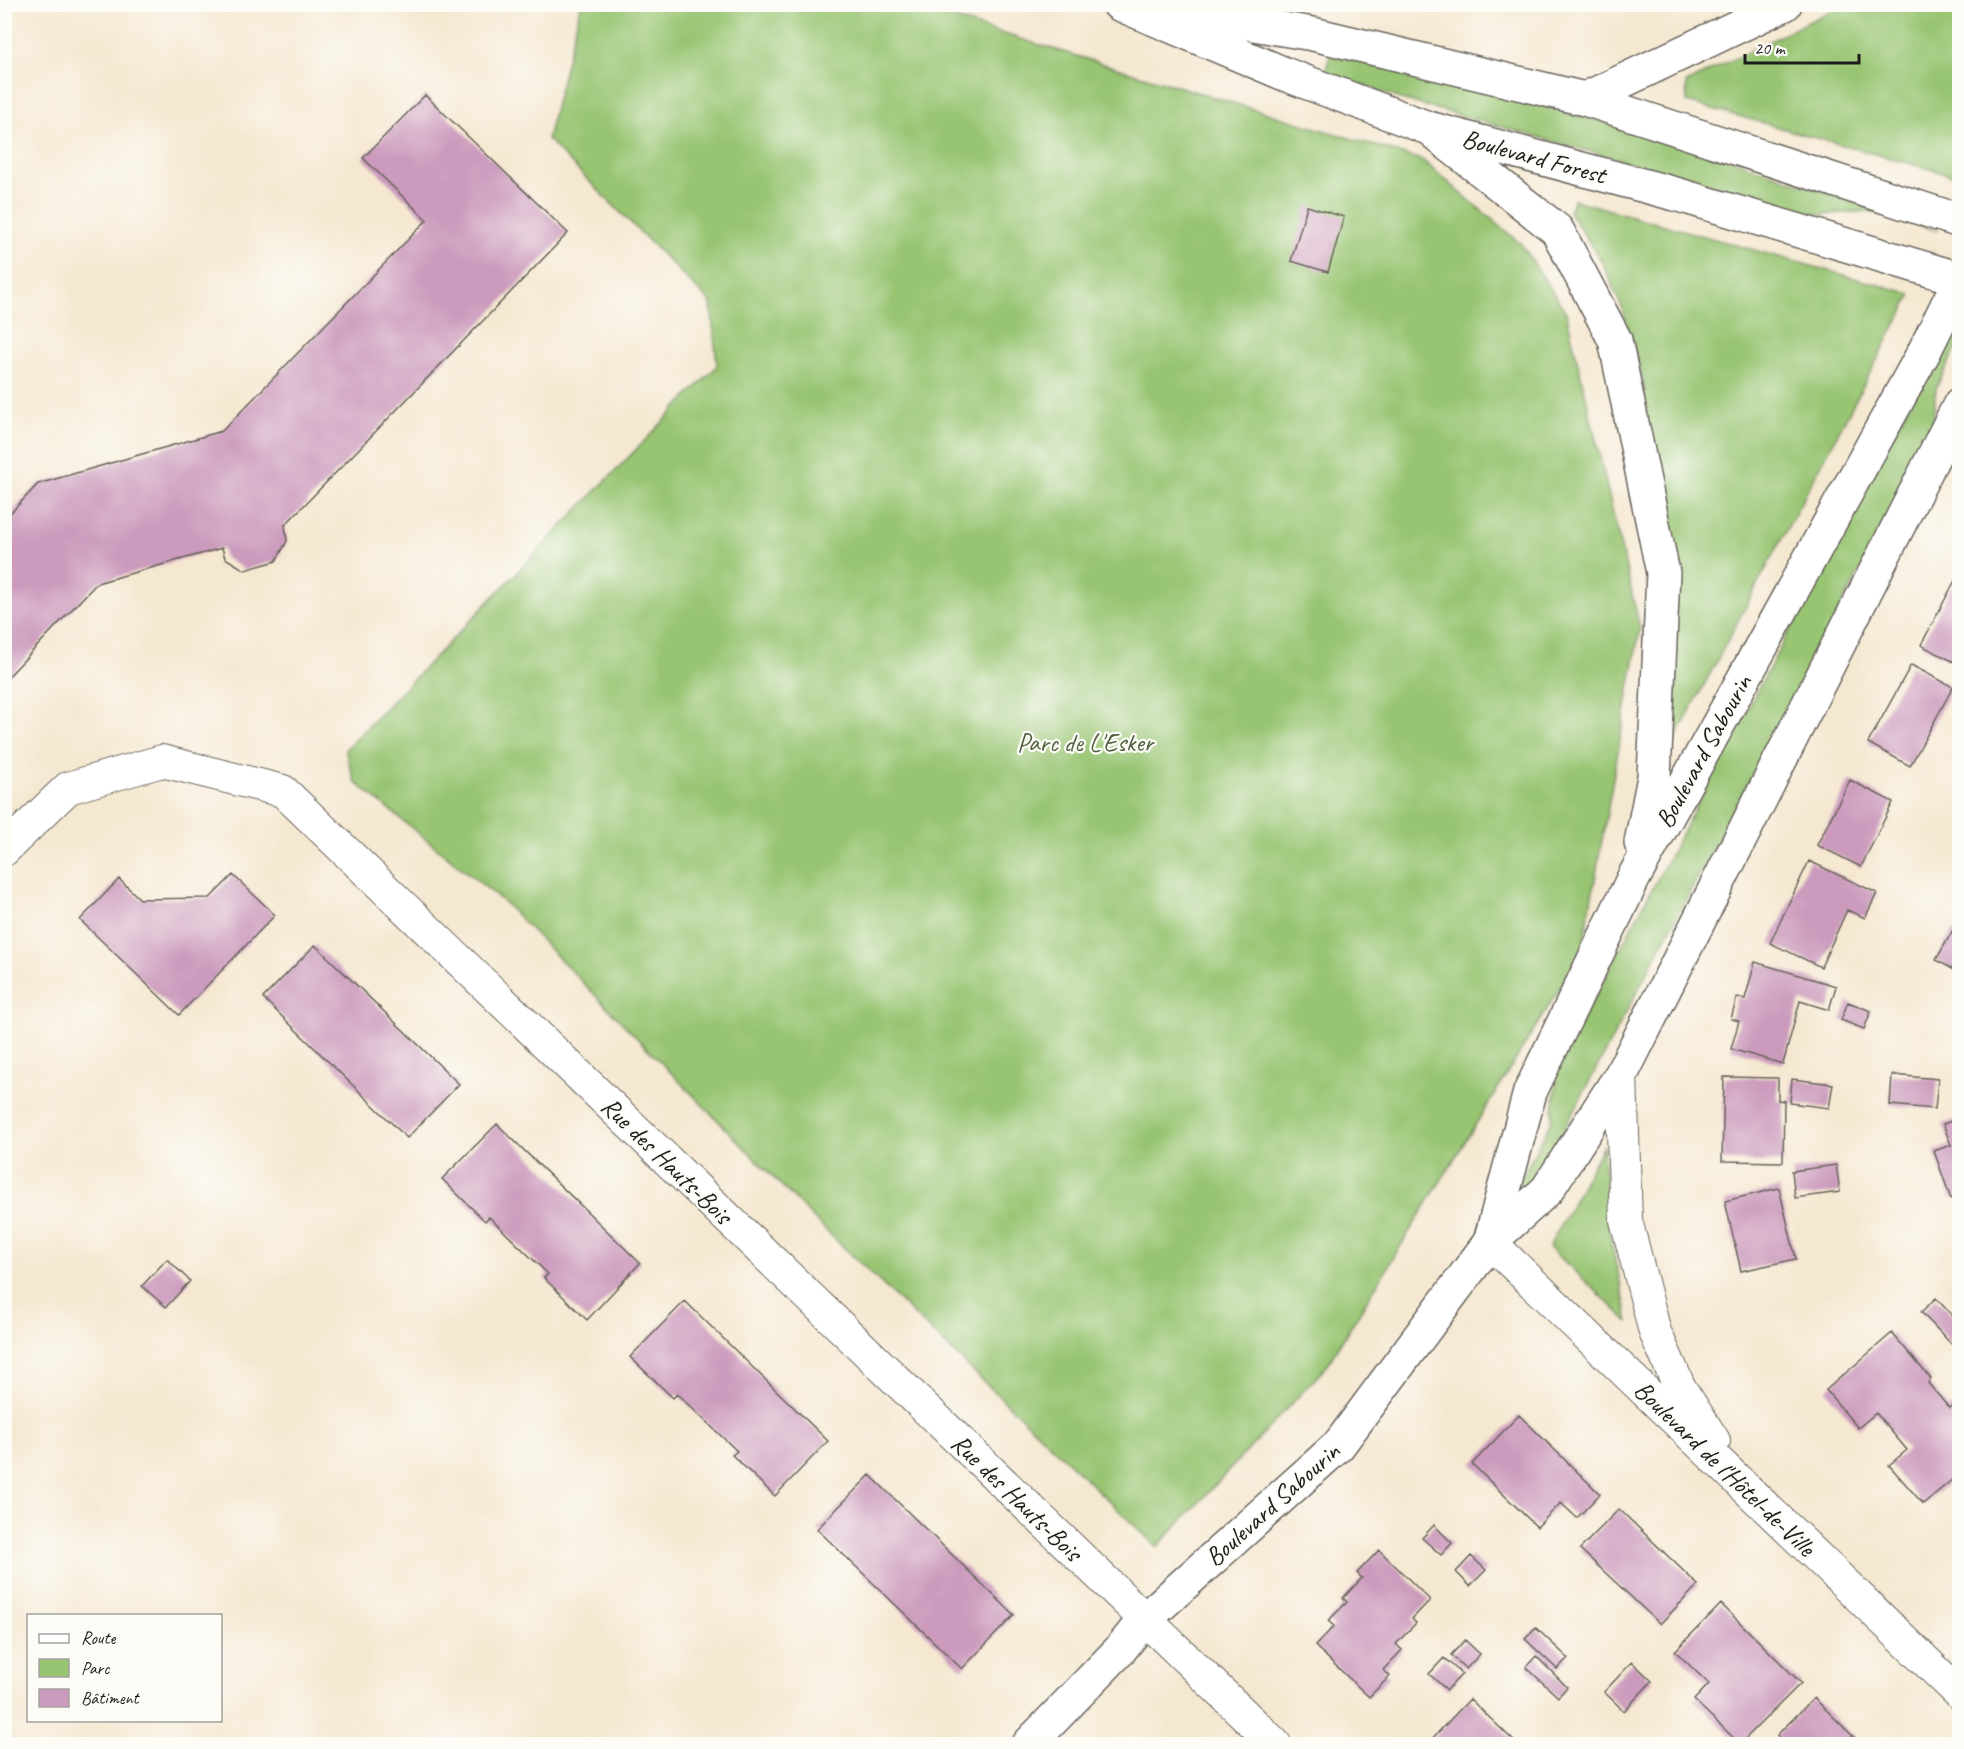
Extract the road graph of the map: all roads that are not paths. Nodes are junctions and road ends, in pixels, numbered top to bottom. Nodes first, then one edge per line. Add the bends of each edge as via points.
1 (1119, 4) edge
2 (1135, 4) edge
3 (1785, 4) edge
4 (1585, 99) junction
5 (1428, 128) junction
6 (1959, 221) edge
7 (1959, 279) edge
8 (1959, 404) edge
9 (4, 850) edge
10 (1634, 877) junction
11 (1621, 1075) junction
12 (1490, 1242) junction
13 (1744, 1487) junction
14 (1144, 1620) junction
15 (1959, 1694) edge
16 (1029, 1744) edge
17 (1275, 1744) edge

1 - 5 street, Boulevard Forest via 1287,75
2 - 4 street via 1312,34
3 - 4 street
4 - 6 street
5 - 7 street, Boulevard Forest via 1678,195
5 - 10 street via 1557,230 1615,340 1663,573 1654,777
7 - 10 street, Boulevard Sabourin via 1918,362
8 - 11 street, Boulevard Sabourin
9 - 14 street, Rue des Hauts-Bois via 68,788 162,761 283,791
10 - 12 street, Boulevard Sabourin via 1530,1092
11 - 12 street, Boulevard Sabourin via 1546,1191
11 - 13 street via 1626,1221 1654,1332 1680,1388
12 - 13 street, Boulevard de l'Hôtel-de-Ville
12 - 14 street, Boulevard Sabourin via 1338,1446
13 - 15 street, Boulevard de l'Hôtel-de-Ville
14 - 16 street, Boulevard Sabourin
14 - 17 street, Rue des Hauts-Bois

